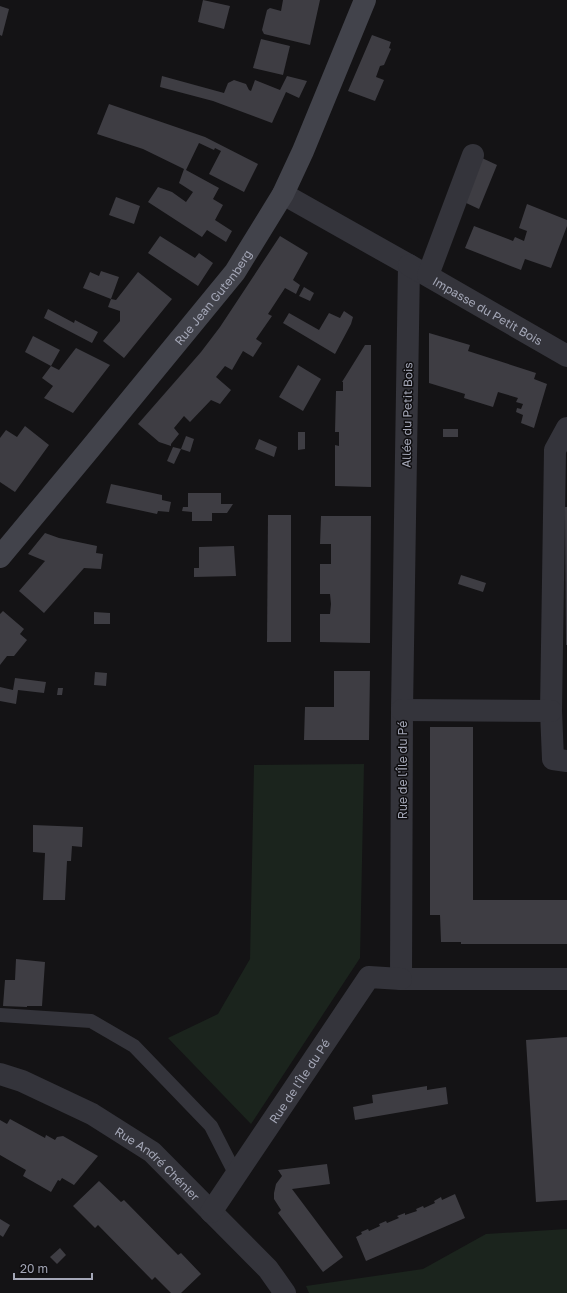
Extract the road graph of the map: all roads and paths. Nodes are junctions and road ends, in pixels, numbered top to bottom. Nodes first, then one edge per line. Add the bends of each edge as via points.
1 (365, 0) edge
2 (473, 155) dead end
3 (282, 194) junction
4 (409, 265) junction
5 (428, 275) junction
6 (567, 356) edge
7 (567, 428) edge
8 (0, 557) edge
9 (402, 710) junction
10 (551, 711) junction
11 (567, 762) edge
12 (401, 979) junction
13 (567, 979) edge
14 (0, 1015) edge
15 (0, 1074) edge
16 (236, 1175) junction
17 (211, 1212) junction
18 (285, 1293) edge

1 - 3 main road, Rue Jean Gutenberg via 303,151
2 - 5 street
3 - 4 street
3 - 8 main road, Rue Jean Gutenberg via 235,272
4 - 5 street, Impasse du Petit Bois
4 - 9 street, Allée du Petit Bois
5 - 6 street, Impasse du Petit Bois
7 - 10 street via 555,450
9 - 10 street, Rue de l'Île du Pé
9 - 12 street, Rue de l'Île du Pé
10 - 11 street via 553,759
12 - 13 street, Rue de l'Île du Pé
12 - 16 street, Rue de l'Île du Pé via 368,977
14 - 16 lane via 91,1021 134,1046 211,1126
15 - 17 street, Rue André Chénier via 22,1080 92,1114 152,1152
16 - 17 street, Rue de l'Île du Pé
17 - 18 street, Rue André Chénier via 268,1269

